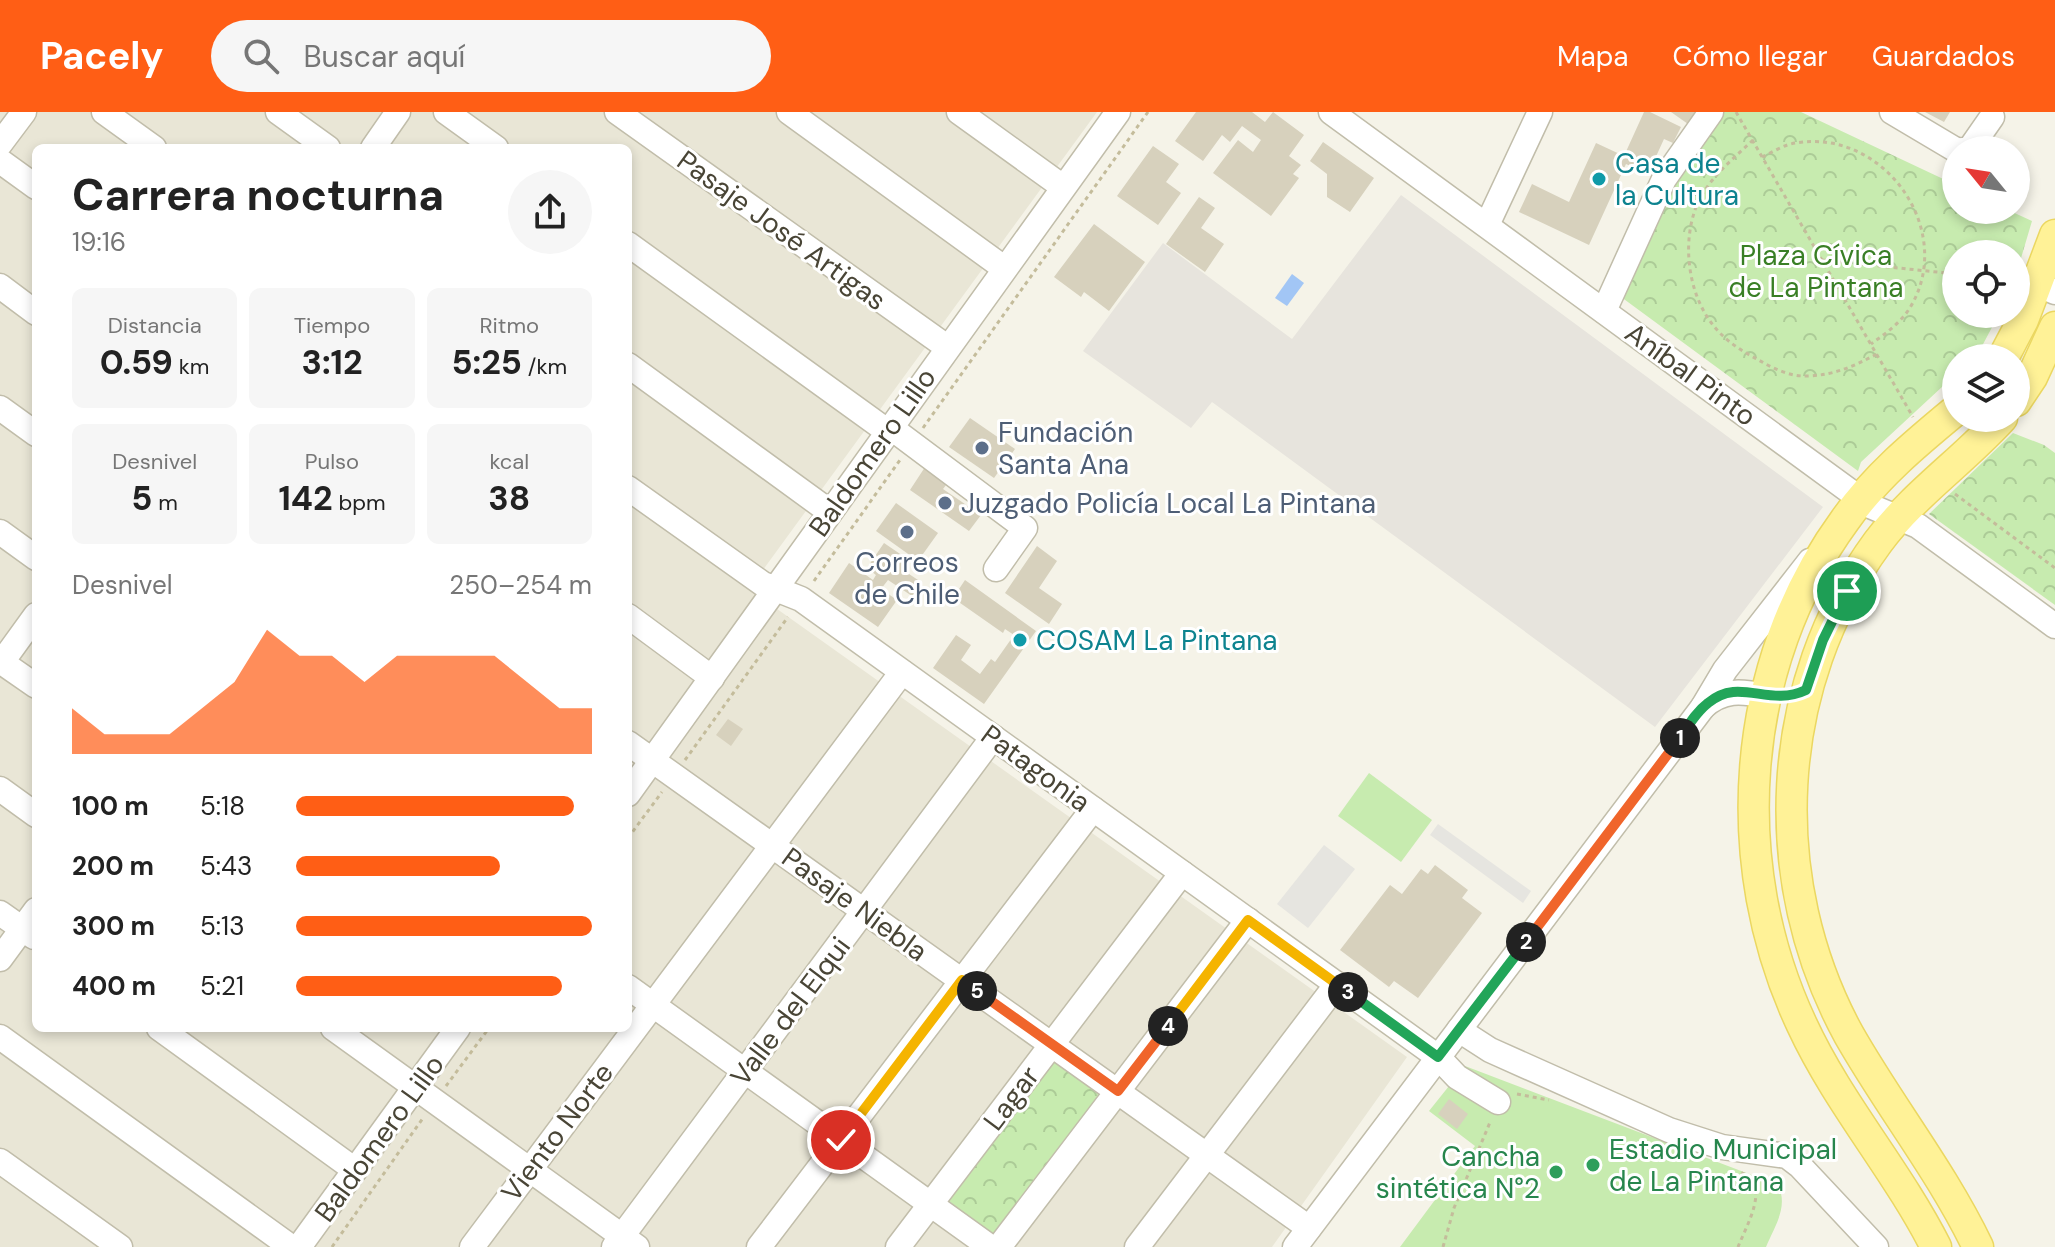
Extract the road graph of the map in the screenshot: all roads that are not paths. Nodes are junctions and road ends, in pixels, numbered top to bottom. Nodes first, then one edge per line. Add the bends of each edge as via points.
1 (24, 112) edge
2 (104, 112) edge
3 (278, 112) edge
4 (398, 112) edge
5 (446, 112) edge
6 (617, 112) edge
7 (789, 112) edge
8 (959, 112) edge
9 (1118, 112) edge
10 (1331, 112) edge
11 (1540, 112) edge
12 (1711, 112) edge
13 (1892, 112) edge
14 (1992, 117) dead end
15 (1980, 136) edge
16 (1942, 140) edge
17 (0, 144) edge
18 (148, 144) edge
19 (322, 144) edge
20 (376, 144) edge
21 (490, 144) edge
22 (0, 161) edge
23 (32, 184) edge
24 (1063, 187) junction
25 (1487, 225) junction
26 (2055, 235) edge
27 (632, 247) edge
28 (1004, 268) junction
29 (0, 286) edge
30 (2046, 288) edge
31 (32, 310) edge
32 (1604, 311) junction
33 (2055, 327) edge
34 (2011, 344) edge
35 (947, 347) junction
36 (632, 368) edge
37 (2030, 378) edge
38 (0, 408) edge
39 (1942, 421) edge
40 (888, 429) junction
41 (32, 431) edge
42 (1988, 432) edge
43 (632, 491) edge
44 (1861, 499) junction
45 (830, 512) junction
46 (1897, 518) junction
47 (0, 532) edge
48 (1829, 543) junction
49 (32, 555) edge
50 (996, 569) dead end
51 (776, 590) junction
52 (632, 619) edge
53 (32, 620) edge
54 (2055, 626) edge
55 (1, 661) edge
56 (902, 672) junction
57 (712, 678) junction
58 (32, 683) edge
59 (1806, 690) junction
60 (1766, 696) junction
61 (1703, 707) junction
62 (993, 737) junction
63 (632, 746) edge
64 (652, 761) junction
65 (632, 788) edge
66 (0, 789) edge
67 (1093, 809) junction
68 (32, 812) edge
69 (773, 845) junction
70 (1182, 873) junction
71 (865, 910) junction
72 (0, 913) edge
73 (1248, 920) junction
74 (31, 926) edge
75 (0, 959) edge
76 (962, 980) junction
77 (1337, 984) junction
78 (632, 990) edge
79 (653, 1005) junction
80 (1459, 1030) junction
81 (165, 1032) edge
82 (339, 1032) edge
83 (455, 1032) edge
84 (0, 1037) edge
85 (1052, 1044) junction
86 (1438, 1057) junction
87 (745, 1071) junction
88 (415, 1087) junction
89 (1118, 1091) junction
90 (1498, 1102) road end
91 (1905, 1123) junction
92 (841, 1140) junction
93 (1873, 1144) junction
94 (1207, 1155) junction
95 (0, 1161) edge
96 (530, 1169) junction
97 (355, 1170) junction
98 (931, 1204) junction
99 (1302, 1238) edge
100 (625, 1243) edge
101 (120, 1247) edge
102 (291, 1247) edge
103 (299, 1247) edge
104 (472, 1247) edge
105 (759, 1247) edge
106 (898, 1247) edge
107 (990, 1247) edge
108 (999, 1247) edge
109 (1137, 1247) edge
110 (1876, 1247) edge
111 (1936, 1247) edge
112 (1978, 1247) edge

1 - 17 street
2 - 18 street
3 - 19 street
4 - 20 street
5 - 21 street
6 - 35 street, Pasaje José Artigas
7 - 28 street
8 - 24 street
9 - 24 street, Baldomero Lillo
10 - 25 street, Aníbal Pinto
11 - 25 street
12 - 32 street via 1664,179
13 - 16 street
14 - 15 street
22 - 23 street
24 - 28 street, Baldomero Lillo
25 - 32 street, Aníbal Pinto
26 - 30 main road
27 - 40 street
28 - 35 street, Baldomero Lillo
29 - 31 street
30 - 34 main road
32 - 44 street, Aníbal Pinto
33 - 37 main road
35 - 40 street, Baldomero Lillo
36 - 45 street
38 - 41 street
39 - 44 main road
40 - 45 street, Baldomero Lillo
40 - 50 street via 1025,528
42 - 46 main road
43 - 51 street, Patagonia
44 - 46 street, Aníbal Pinto
44 - 48 main road
45 - 51 street, Baldomero Lillo
46 - 54 street, Aníbal Pinto via 1928,532
46 - 59 main road via 1847,591
47 - 49 street
48 - 60 main road via 1796,606
48 - 61 street via 1793,580
51 - 56 street, Patagonia via 801,599
51 - 57 street, Baldomero Lillo
52 - 57 street
53 - 55 street
55 - 58 street
56 - 62 street, Patagonia
56 - 69 street, Viento Norte
57 - 64 street, Baldomero Lillo
59 - 60 main road
59 - 91 main road via 1790,810 1805,923 1835,1006
60 - 61 street via 1725,693
60 - 93 main road via 1753,820 1766,925 1802,1027
61 - 80 street
62 - 67 street, Patagonia
62 - 71 street, Valle del Elqui
63 - 64 street, Pasaje Niebla
64 - 65 street, Baldomero Lillo
64 - 69 street, Pasaje Niebla
66 - 68 street
67 - 70 street, Patagonia
67 - 76 street
69 - 71 street, Pasaje Niebla
69 - 79 street, Viento Norte
70 - 73 street, Patagonia
70 - 85 street, Lagar
71 - 76 street, Pasaje Niebla
71 - 87 street, Valle del Elqui
72 - 74 street
73 - 77 street, Patagonia
73 - 89 street
74 - 75 street
76 - 85 street, Pasaje Niebla
76 - 92 street
77 - 86 street, Patagonia
77 - 94 street
78 - 79 street
79 - 87 street
79 - 96 street, Viento Norte
80 - 86 street
80 - 110 street via 1490,1050 1669,1130 1722,1147 1787,1156
81 - 97 street
82 - 88 street
83 - 88 street, Baldomero Lillo
84 - 102 street
85 - 89 street, Pasaje Niebla
85 - 98 street, Lagar
86 - 90 street, Patagonia via 1457,1077
86 - 99 street
87 - 92 street
87 - 100 street, Valle del Elqui
88 - 96 street
88 - 97 street, Baldomero Lillo
89 - 94 street, Pasaje Niebla
89 - 108 street
91 - 93 main road
91 - 112 main road
92 - 98 street
92 - 105 street
93 - 111 main road
94 - 99 street, Pasaje Niebla
94 - 109 street
95 - 101 street
96 - 100 street
96 - 104 street, Viento Norte
97 - 103 street, Baldomero Lillo
98 - 106 street, Lagar
98 - 107 street

